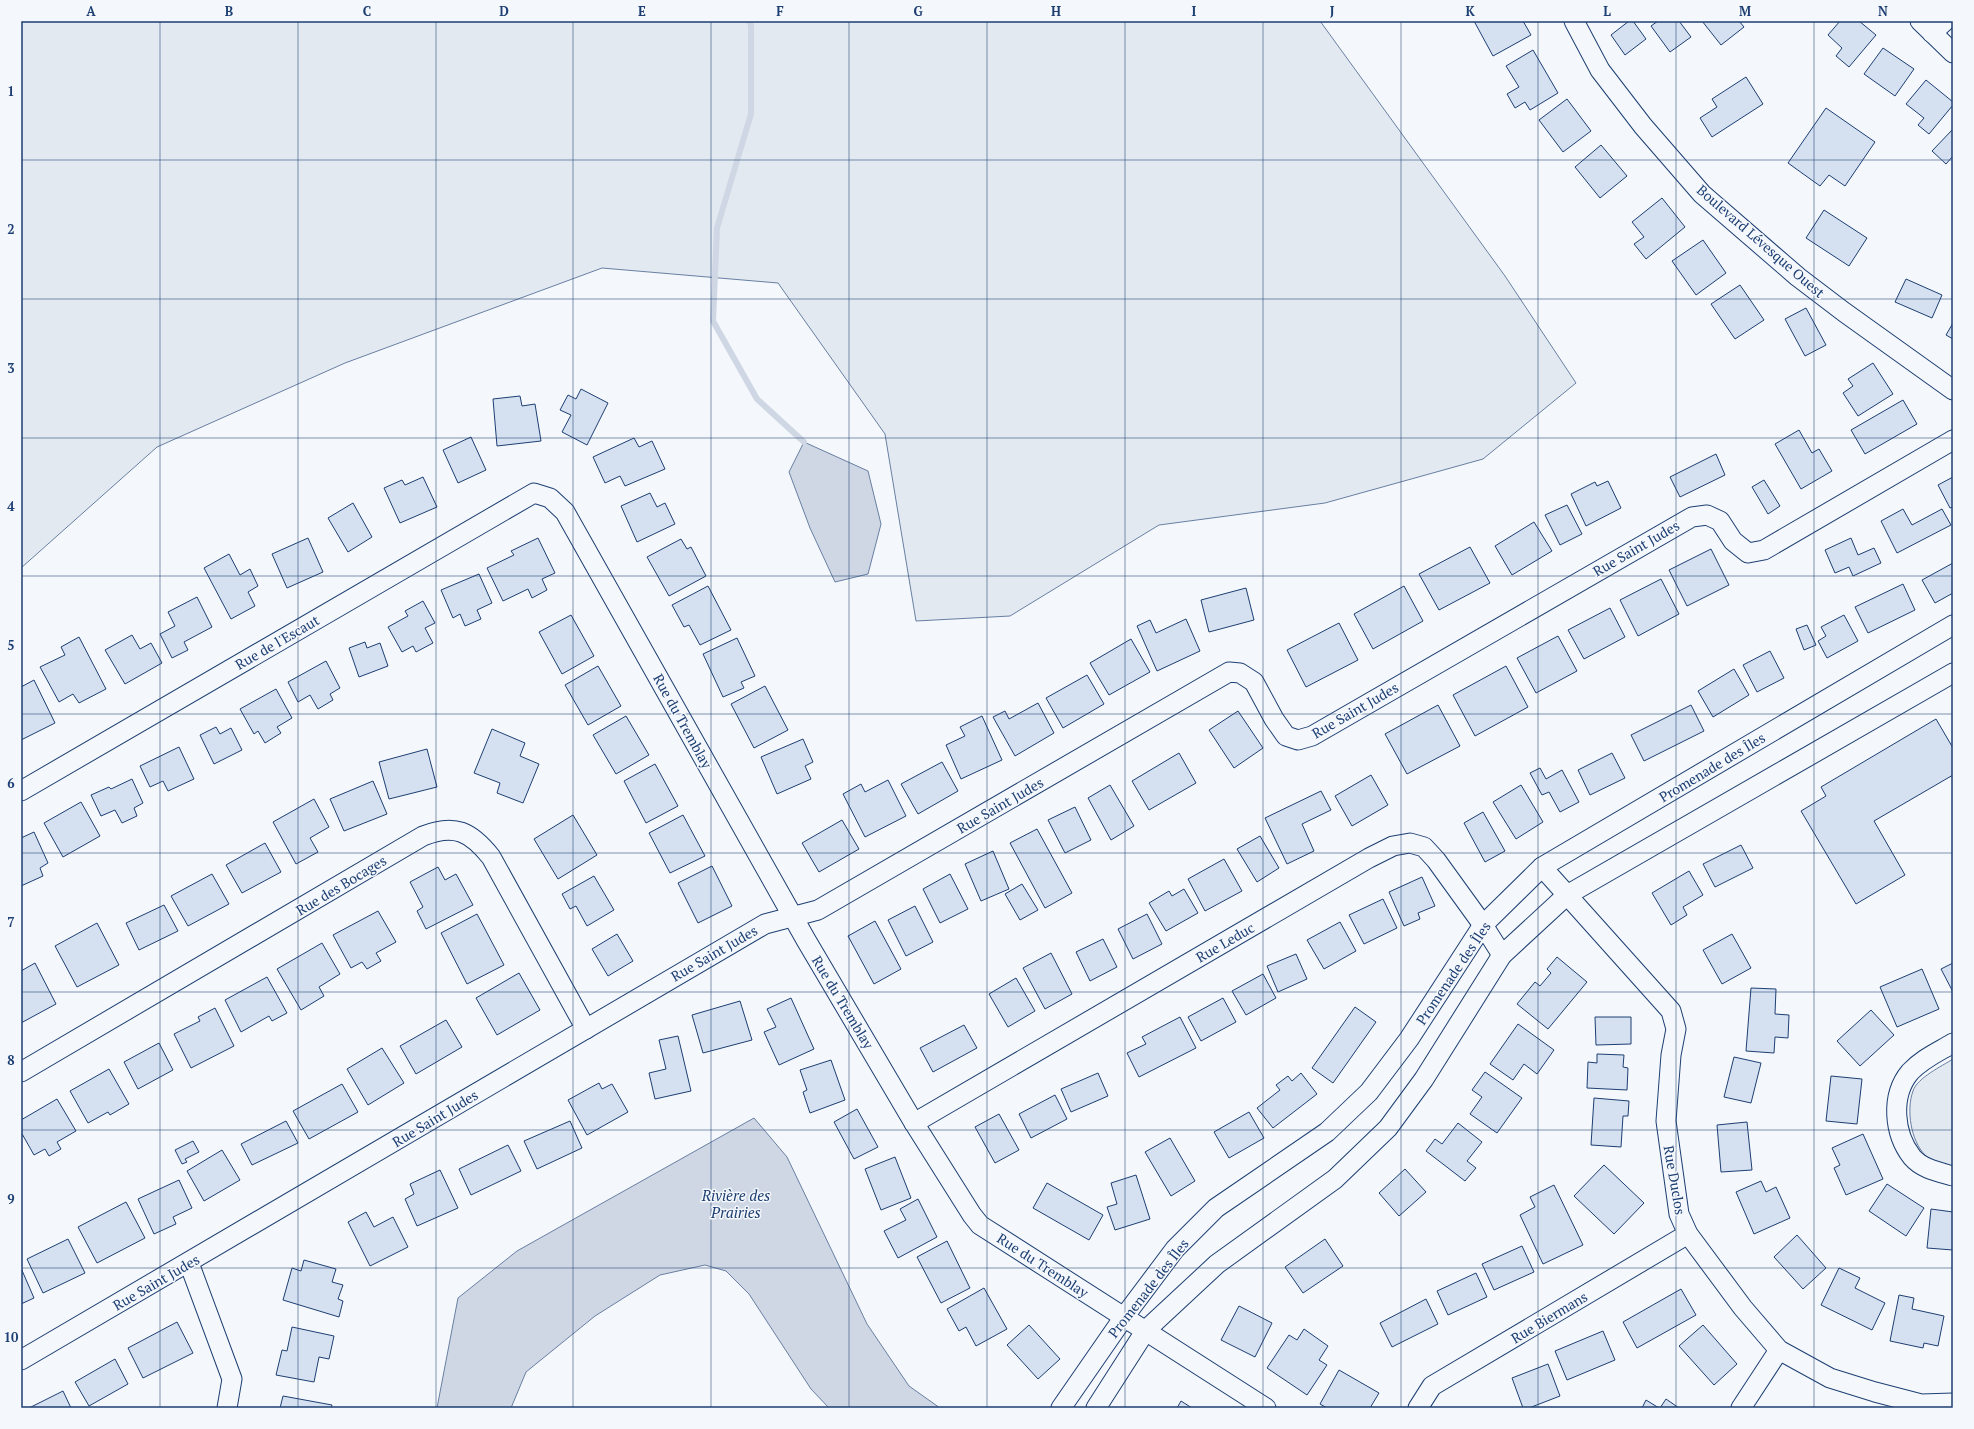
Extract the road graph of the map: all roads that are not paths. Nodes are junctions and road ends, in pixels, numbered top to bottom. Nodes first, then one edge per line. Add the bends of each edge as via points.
1 (1574, 21) edge
2 (1932, 25) edge
3 (1953, 53) edge
4 (1953, 390) edge
5 (1953, 440) edge
6 (534, 493) joint
7 (1953, 624) edge
8 (1953, 673) edge
9 (21, 791) edge
10 (1542, 867) junction
11 (1567, 895) junction
12 (793, 916) junction
13 (1483, 925) junction
14 (1502, 956) junction
15 (586, 1028) junction
16 (1953, 1043) edge
17 (21, 1072) edge
18 (914, 1123) junction
19 (1953, 1176) edge
20 (1688, 1234) junction
21 (189, 1263) junction
22 (1124, 1317) junction
23 (1146, 1330) junction
24 (1779, 1350) junction
25 (21, 1360) edge
26 (1953, 1403) edge
27 (1920, 1406) edge
28 (227, 1408) edge
29 (1061, 1408) edge
30 (1096, 1408) edge
31 (1266, 1408) edge
32 (1418, 1408) edge
33 (1741, 1408) edge

1 - 4 street, Boulevard Lévesque Ouest via 1600,70 1643,126 1702,194 1844,312
2 - 3 street
5 - 12 street, Rue Saint Judes via 1764,550 1748,553 1733,541 1720,522 1707,515 1692,517 1312,736 1298,740 1286,736 1254,682 1240,674 1229,672 818,910
6 - 9 street, Rue de l'Escaut
6 - 12 street, Rue du Tremblay via 550,498 565,512
7 - 10 street, Promenade des Îles
8 - 11 street, Promenade des Îles
10 - 11 street, Rue Duclos
10 - 13 street, Promenade des Îles
11 - 14 street, Promenade des Îles
11 - 20 street, Rue Duclos via 1671,1011 1676,1029 1671,1055 1666,1121 1679,1214
12 - 15 street, Rue Saint Judes via 765,924
12 - 18 street, Rue du Tremblay
13 - 14 street, Rue Leduc
13 - 18 street, Rue Leduc via 1424,847 1410,842 1393,846
13 - 22 street, Promenade des Îles via 1409,1039 1369,1092 1327,1132 1216,1208 1175,1249
14 - 23 street, Promenade des Îles via 1424,1079 1388,1128 1335,1179 1217,1264
15 - 17 street, Rue des Bocages via 491,857 469,835 446,829 423,836
15 - 21 street, Rue Saint Judes
16 - 19 street via 1924,1060 1910,1073 1902,1087 1896,1108 1897,1128 1913,1157 1926,1168
18 - 22 street, Rue du Tremblay via 980,1225
20 - 24 street, Rue Duclos via 1743,1308
20 - 32 street, Rue Biermans via 1432,1386
21 - 25 street, Rue Saint Judes
21 - 28 street via 232,1379
22 - 23 street, Rue du Tremblay
22 - 29 street, Promenade des Îles
23 - 30 street, Promenade des Îles
23 - 31 street, Rue du Tremblay
24 - 27 street, Rue Duclos via 1830,1378
24 - 33 street
26 - 27 street, Rue Duclos

